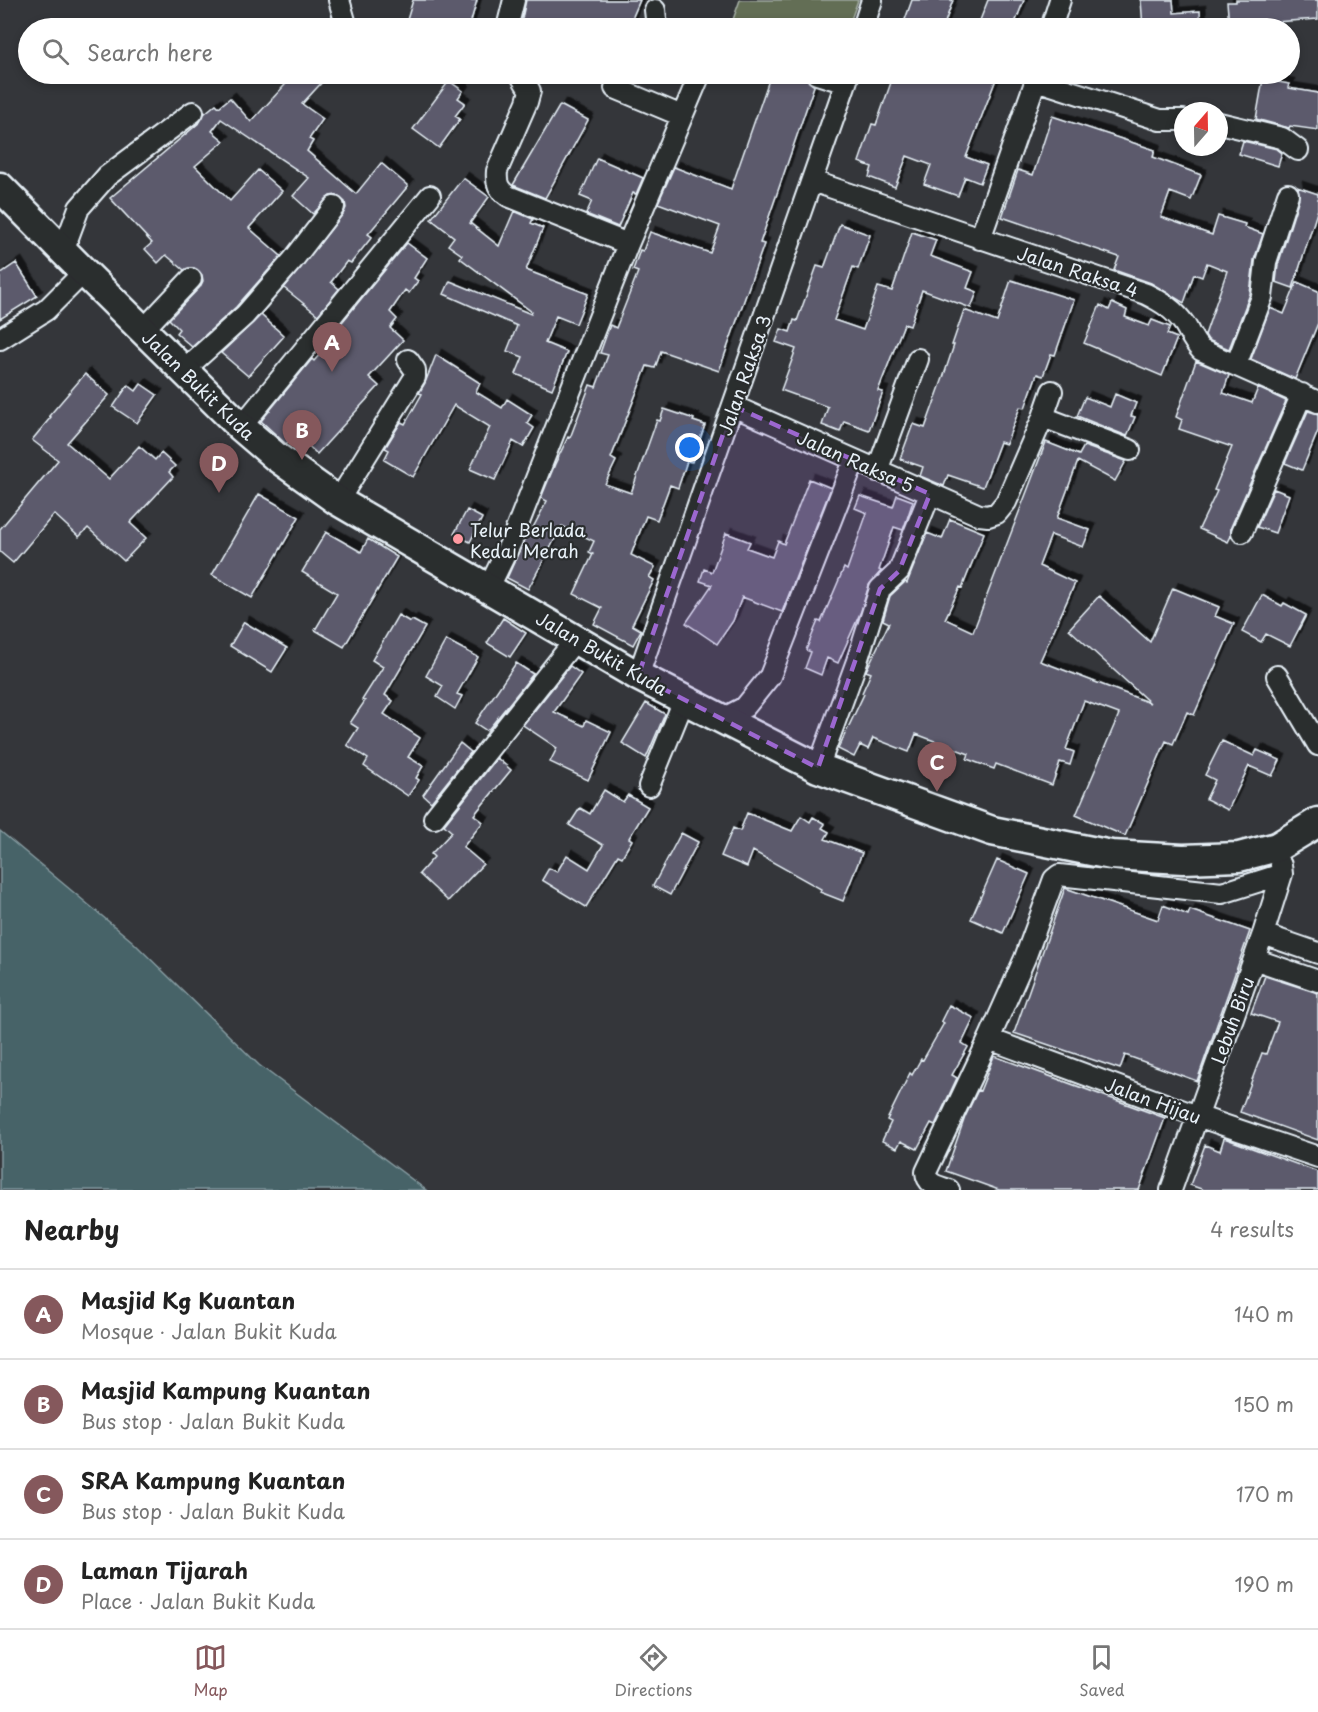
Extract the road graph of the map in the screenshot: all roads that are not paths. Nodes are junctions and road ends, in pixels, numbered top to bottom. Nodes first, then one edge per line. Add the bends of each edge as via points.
1 (339, 0) edge
2 (514, 0) edge
3 (872, 0) edge
4 (1060, 0) edge
5 (344, 18) edge
6 (510, 18) edge
7 (866, 18) edge
8 (1054, 18) edge
9 (529, 84) edge
10 (696, 84) edge
11 (846, 84) edge
12 (1035, 84) edge
13 (1057, 84) edge
14 (615, 88) dead end
15 (193, 112) dead end
16 (682, 116) junction
17 (1174, 120) edge
18 (1228, 125) edge
19 (1298, 150) dead end
20 (812, 181) junction
21 (0, 187) edge
22 (1288, 194) dead end
23 (430, 196) dead end
24 (334, 207) dead end
25 (980, 239) junction
26 (628, 244) junction
27 (63, 251) junction
28 (84, 272) junction
29 (190, 279) dead end
30 (143, 330) junction
31 (0, 339) edge
32 (918, 359) dead end
33 (408, 360) dead end
34 (1236, 365) junction
35 (184, 370) junction
36 (1052, 391) dead end
37 (1310, 398) edge
38 (733, 406) junction
39 (1043, 417) junction
40 (241, 427) junction
41 (1130, 450) dead end
42 (854, 460) junction
43 (877, 471) junction
44 (930, 495) junction
45 (338, 501) junction
46 (1242, 532) dead end
47 (489, 586) junction
48 (576, 639) junction
49 (638, 676) junction
50 (1277, 676) dead end
51 (684, 700) junction
52 (723, 719) junction
53 (1318, 745) edge
54 (818, 768) junction
55 (649, 786) dead end
56 (434, 818) dead end
57 (1318, 822) edge
58 (1280, 861) junction
59 (1263, 934) junction
60 (1318, 953) edge
61 (1254, 959) junction
62 (1318, 981) edge
63 (990, 1039) junction
64 (1197, 1116) junction
65 (1318, 1157) edge
66 (949, 1190) edge
67 (1171, 1190) edge

1 - 5 street
2 - 6 street
3 - 7 street
4 - 8 street
9 - 26 street via 527,102 497,171 500,190
10 - 16 street
11 - 20 street, Jalan Raksa 3
12 - 25 street
13 - 17 street via 1160,120
14 - 16 street
15 - 27 street via 107,176 79,208
16 - 26 street
18 - 19 street via 1282,138
20 - 25 street, Jalan Raksa 4
20 - 38 street, Jalan Raksa 3
21 - 27 street, Jalan Bukit Kuda
22 - 34 street via 1266,262 1262,297
23 - 40 street
24 - 35 street via 245,315
25 - 34 street, Jalan Raksa 4 via 1146,294 1170,307 1201,350
26 - 47 street via 512,540
27 - 28 street, Jalan Bukit Kuda
28 - 30 street, Jalan Bukit Kuda
28 - 31 street via 46,310
29 - 30 street
30 - 35 street, Jalan Bukit Kuda
32 - 43 street
33 - 45 street via 415,377
34 - 37 street, Jalan Raksa 4
35 - 40 street, Jalan Bukit Kuda
36 - 39 street
37 - 46 street
38 - 42 street, Jalan Raksa 5
38 - 49 street, Jalan Raksa 3
39 - 41 street
39 - 44 street, Jalan Raksa 5 via 1006,502 997,513 979,515
40 - 45 street, Jalan Bukit Kuda
42 - 43 street, Jalan Raksa 5
42 - 52 street via 770,676 745,707
43 - 44 street, Jalan Raksa 5
44 - 54 street via 899,571 879,589
45 - 47 street, Jalan Bukit Kuda
47 - 48 street, Jalan Bukit Kuda
48 - 49 street, Jalan Bukit Kuda
48 - 56 street
49 - 51 street, Jalan Bukit Kuda
50 - 53 street
51 - 52 street, Jalan Bukit Kuda
51 - 55 street
52 - 54 street, Jalan Bukit Kuda
54 - 58 street, Jalan Bukit Kuda via 992,831 1112,855
57 - 58 street, Jalan Bukit Kuda
58 - 59 street, Lebuh Biru
58 - 63 street via 1222,893 1059,875 1054,879
59 - 60 street
59 - 61 street, Lebuh Biru
61 - 62 street
61 - 64 street, Lebuh Biru
63 - 64 street, Jalan Hijau
63 - 66 street via 926,1172 930,1183
64 - 65 street, Jalan Hijau
64 - 67 street, Lebuh Biru

